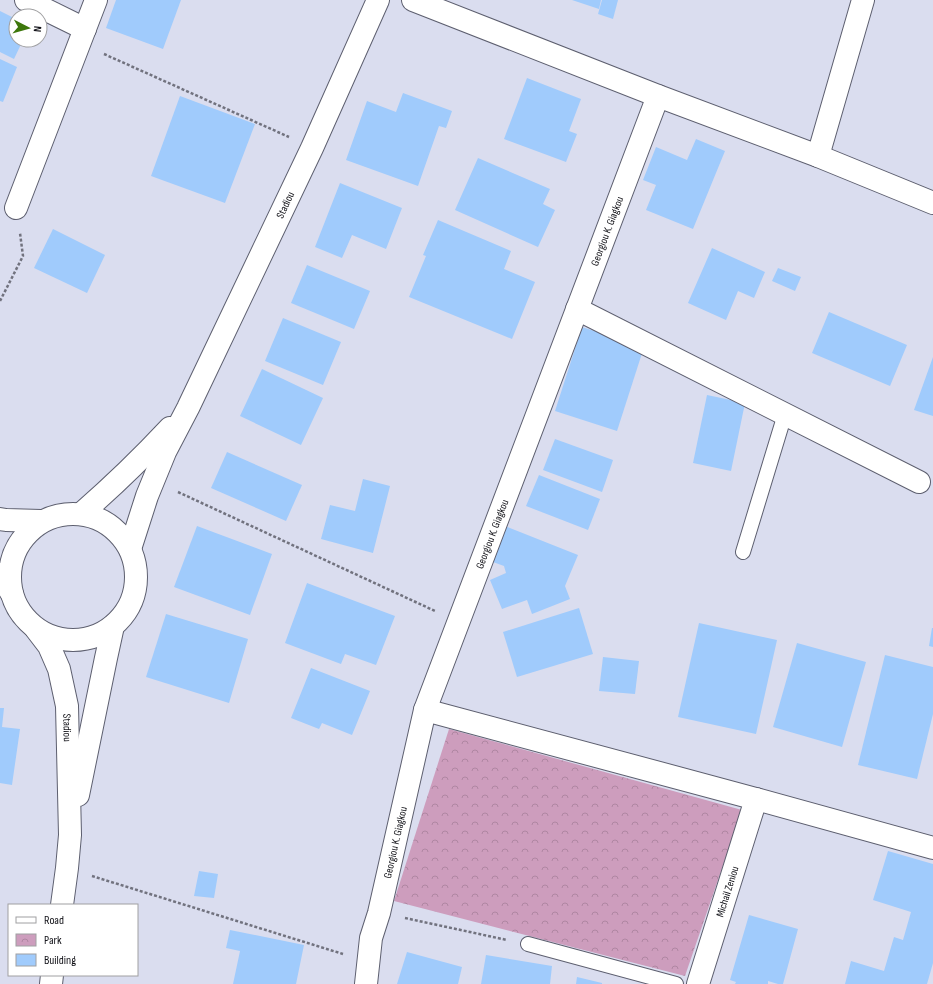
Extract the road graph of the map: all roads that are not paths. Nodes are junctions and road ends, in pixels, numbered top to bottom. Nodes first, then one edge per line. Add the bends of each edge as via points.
1 (26, 0) edge
2 (96, 0) edge
3 (378, 0) edge
4 (412, 0) edge
5 (863, 0) edge
6 (82, 36) junction
7 (658, 96) junction
8 (818, 156) junction
9 (933, 203) edge
10 (16, 208) road end
11 (577, 308) junction
12 (188, 408) junction
13 (785, 414) junction
14 (919, 482) dead end
15 (82, 513) junction
16 (0, 519) edge
17 (41, 521) junction
18 (130, 549) junction
19 (743, 552) dead end
20 (0, 574) edge
21 (12, 594) junction
22 (113, 626) junction
23 (35, 628) junction
24 (425, 710) junction
25 (756, 799) junction
26 (70, 835) junction
27 (933, 848) edge
28 (62, 904) edge
29 (528, 944) road end
30 (366, 984) edge
31 (676, 984) edge
32 (698, 984) edge

1 - 6 street
2 - 6 street
3 - 12 street, Stadiou via 312,148
4 - 7 street
5 - 8 street
6 - 10 street
7 - 8 street
7 - 11 street, Georgiou K. Giagkou
8 - 9 street
11 - 13 street
11 - 24 street, Georgiou K. Giagkou
12 - 15 street, Stadiou via 146,454
12 - 18 street, Stadiou via 165,452
13 - 14 street
13 - 19 lane
15 - 17 street via 61,514
15 - 18 street via 102,520 119,532
16 - 17 street
17 - 21 street via 25,535 14,552 9,573
18 - 22 street via 136,570 135,590 127,610
20 - 21 street
21 - 23 street via 21,613
22 - 23 street via 95,636 75,640 54,637
22 - 26 street, Stadiou
23 - 26 street, Stadiou via 49,646 59,670 67,706
24 - 25 street
24 - 30 street, Georgiou K. Giagkou via 379,913 371,938
25 - 27 street
25 - 32 street, Michail Zeniou
26 - 28 street, Stadiou
29 - 31 lane

